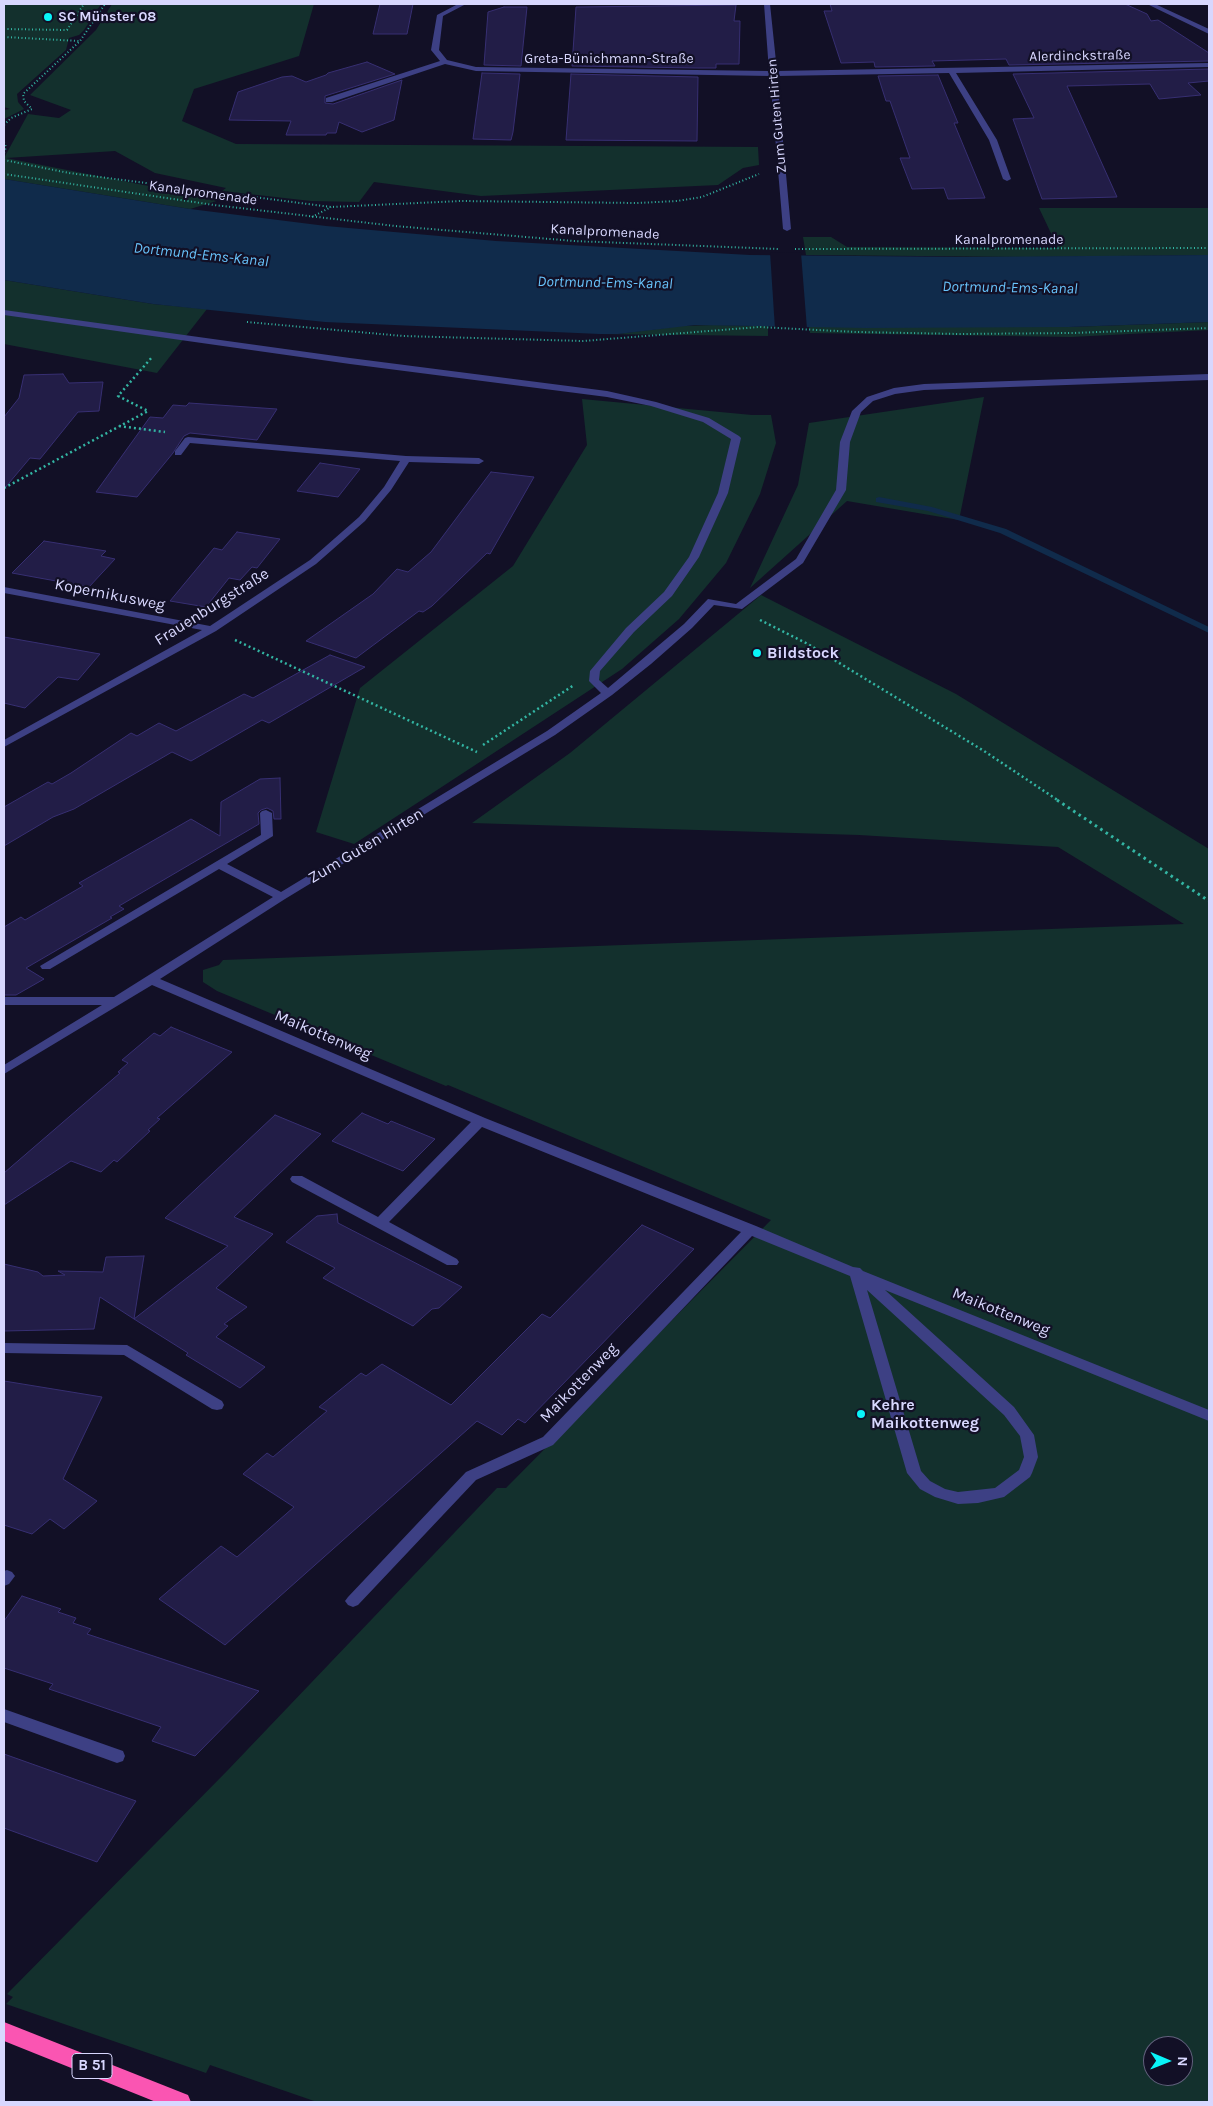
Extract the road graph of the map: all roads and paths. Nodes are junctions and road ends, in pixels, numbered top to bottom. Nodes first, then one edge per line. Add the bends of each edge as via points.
1 (84, 4) edge
2 (105, 4) edge
3 (458, 4) edge
4 (767, 4) edge
5 (1150, 4) edge
6 (4, 29) edge
7 (1209, 32) edge
8 (4, 37) edge
9 (80, 41) junction
10 (444, 62) junction
11 (1209, 66) edge
12 (951, 71) junction
13 (773, 74) junction
14 (329, 100) dead end
15 (4, 125) edge
16 (4, 142) edge
17 (4, 153) edge
18 (4, 160) edge
19 (782, 172) junction
20 (4, 174) edge
21 (1008, 180) dead end
22 (332, 206) junction
23 (312, 217) junction
24 (787, 229) dead end
25 (1209, 248) edge
26 (779, 249) dead end
27 (789, 249) dead end
28 (4, 312) edge
29 (238, 321) dead end
30 (1209, 328) edge
31 (172, 336) junction
32 (1209, 377) edge
33 (118, 426) junction
34 (188, 440) junction
35 (178, 454) dead end
36 (406, 459) junction
37 (478, 461) dead end
38 (4, 488) edge
39 (4, 590) edge
40 (738, 607) junction
41 (212, 630) junction
42 (595, 671) junction
43 (608, 693) junction
44 (4, 744) edge
45 (474, 751) junction
46 (501, 763) junction
47 (266, 813) dead end
48 (220, 864) junction
49 (281, 897) junction
50 (1209, 901) edge
51 (46, 966) dead end
52 (151, 980) junction
53 (4, 1001) edge
54 (114, 1001) junction
55 (4, 1070) edge
56 (480, 1120) junction
57 (298, 1179) dead end
58 (380, 1223) junction
59 (751, 1229) junction
60 (452, 1262) dead end
61 (855, 1271) junction
62 (4, 1348) edge
63 (217, 1405) dead end
64 (1209, 1416) edge
65 (352, 1601) dead end
66 (4, 1715) edge
67 (117, 1756) dead end
68 (4, 2031) edge
69 (180, 2102) edge

1 - 6 path via 68,30
2 - 9 path
3 - 10 street via 440,15 435,50
4 - 13 street, Zum Guten Hirten
5 - 7 street
8 - 9 path
9 - 15 path via 23,94 24,101 32,109 11,118
10 - 13 street, Greta-Bünichmann-Straße via 501,70
10 - 14 street
11 - 12 street, Alerdinckstraße
12 - 13 street, Alerdinckstraße
12 - 21 street via 992,140
13 - 19 street, Zum Guten Hirten
16 - 17 path
18 - 22 path via 137,183
19 - 22 path via 751,176 702,197 677,201 461,201
19 - 24 street, Zum Guten Hirten
20 - 23 path, Kanalpromenade
22 - 23 path
23 - 26 path, Kanalpromenade via 574,241
25 - 27 path, Kanalpromenade
28 - 31 street
29 - 30 path via 403,336 583,341 759,327 960,334
31 - 33 path via 118,396 148,411
31 - 42 street via 607,394 706,420 736,438 724,492 694,558 668,594 630,630
32 - 40 street via 934,386 894,391 870,399 857,411 845,442 841,490 800,561
33 - 34 path via 172,432
33 - 38 path
34 - 35 street
34 - 36 street
36 - 37 street
36 - 41 street, Frauenburgstraße via 388,488 362,519 313,562
39 - 41 street, Kopernikusweg
40 - 43 street, Zum Guten Hirten via 712,601 674,638
40 - 50 path via 808,644 984,750
41 - 44 street, Frauenburgstraße
41 - 45 path
42 - 43 street via 594,681
42 - 45 path
43 - 46 street, Zum Guten Hirten
45 - 46 path
46 - 49 street, Zum Guten Hirten
47 - 48 street via 267,836
48 - 49 street
48 - 51 street
49 - 52 street, Zum Guten Hirten
52 - 54 street, Zum Guten Hirten
52 - 56 street, Maikottenweg
53 - 54 street
54 - 55 street, Zum Guten Hirten
56 - 58 street
56 - 59 street, Maikottenweg
57 - 58 street
58 - 60 street
59 - 61 street, Maikottenweg
59 - 65 street, Maikottenweg via 548,1441 471,1476
61 - 61 street via 914,1473 925,1485 958,1498 999,1493 1025,1473 1031,1457 1027,1435 1009,1411
61 - 64 street, Maikottenweg
62 - 63 street via 127,1350
66 - 67 street
68 - 69 highway, B 51

